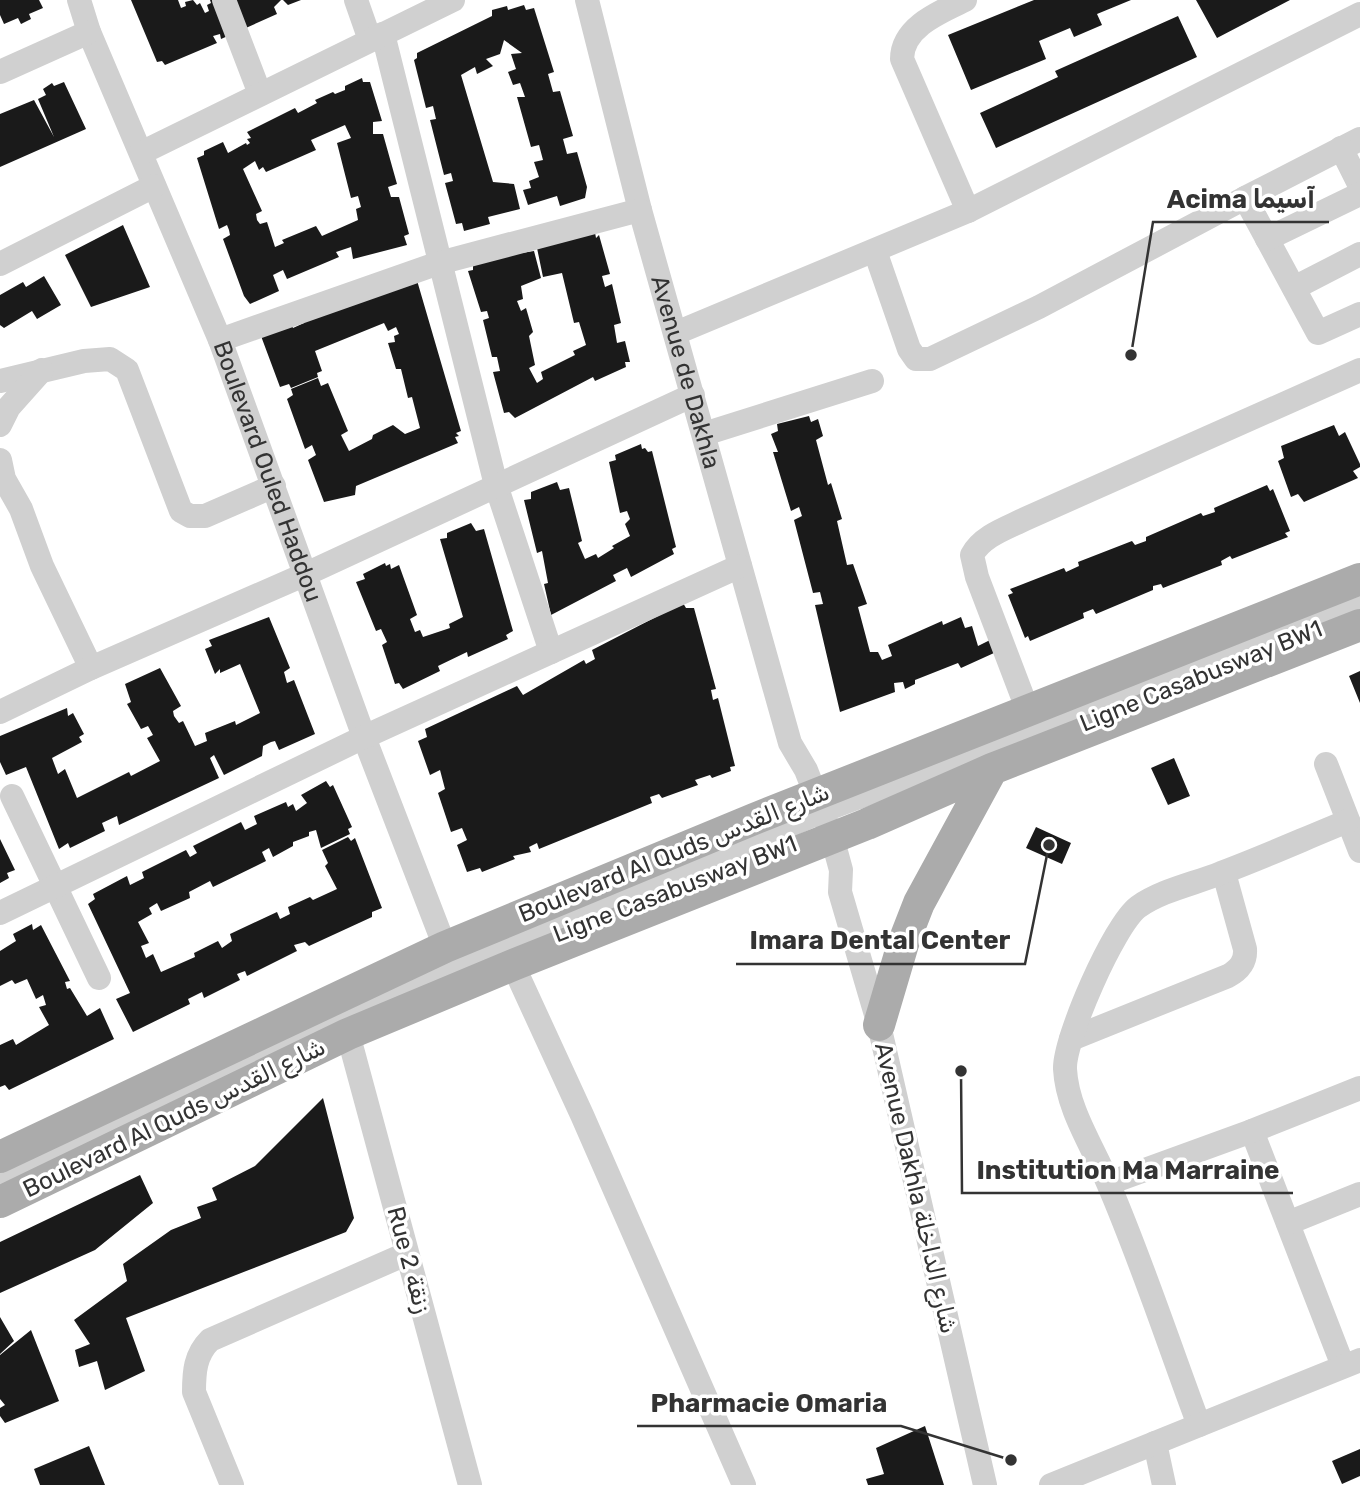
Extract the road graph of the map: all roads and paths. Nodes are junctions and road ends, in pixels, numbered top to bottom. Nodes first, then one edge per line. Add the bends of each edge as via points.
1 (79, 0) edge
2 (224, 0) edge
3 (355, 0) edge
4 (453, 0) edge
5 (587, 0) edge
6 (965, 0) edge
7 (1360, 14) edge
8 (89, 32) junction
9 (377, 37) junction
10 (0, 72) edge
11 (260, 94) junction
12 (1350, 144) edge
13 (141, 153) junction
14 (154, 186) junction
15 (1360, 186) edge
16 (1360, 194) edge
17 (1245, 198) junction
18 (640, 210) junction
19 (968, 211) junction
20 (1267, 239) junction
21 (875, 251) junction
22 (1360, 254) edge
23 (0, 264) edge
24 (439, 264) junction
25 (1294, 288) junction
26 (1360, 314) edge
27 (676, 333) junction
28 (220, 340) junction
29 (42, 370) junction
30 (1360, 370) edge
31 (0, 381) edge
32 (872, 381) dead end
33 (693, 395) junction
34 (0, 425) edge
35 (704, 434) junction
36 (0, 460) edge
37 (496, 485) junction
38 (274, 486) junction
39 (740, 566) junction
40 (306, 574) junction
41 (1360, 579) edge
42 (1360, 602) edge
43 (1360, 611) edge
44 (1360, 625) edge
45 (551, 652) junction
46 (91, 668) junction
47 (1028, 711) junction
48 (0, 712) edge
49 (365, 737) junction
50 (1326, 764) dead end
51 (992, 769) junction
52 (12, 796) dead end
53 (816, 821) junction
54 (1348, 821) junction
55 (1360, 851) edge
56 (1224, 873) junction
57 (55, 887) junction
58 (0, 913) edge
59 (445, 947) junction
60 (513, 965) junction
61 (99, 978) dead end
62 (879, 1025) junction
63 (348, 1034) junction
64 (1071, 1039) junction
65 (1360, 1088) edge
66 (1252, 1131) junction
67 (0, 1157) edge
68 (0, 1178) edge
69 (1109, 1183) junction
70 (0, 1189) edge
71 (1360, 1195) edge
72 (0, 1202) edge
73 (1288, 1223) junction
74 (406, 1254) junction
75 (1351, 1363) edge
76 (1199, 1425) junction
77 (1155, 1443) junction
78 (232, 1485) edge
79 (470, 1485) edge
80 (744, 1485) edge
81 (985, 1485) edge
82 (1051, 1485) edge
83 (1164, 1485) edge

1 - 8 street, Boulevard Ouled Haddou
2 - 11 street
3 - 9 street
4 - 9 street
5 - 18 street, Avenue de Dakhla
6 - 19 street via 921,24 902,49 905,69
7 - 19 street
8 - 10 street
8 - 13 street, Boulevard Ouled Haddou
9 - 11 street
9 - 24 street
11 - 13 street
12 - 15 street
12 - 17 street
13 - 14 street, Boulevard Ouled Haddou
14 - 23 street
14 - 28 street, Boulevard Ouled Haddou
16 - 20 street
17 - 20 street
17 - 21 street via 930,359 916,359 909,349
18 - 24 street
18 - 27 street, Avenue de Dakhla
19 - 21 street
20 - 25 street
21 - 27 street
22 - 25 street
24 - 28 street
24 - 37 street
25 - 26 street via 1318,333
27 - 33 street, Avenue de Dakhla
28 - 38 street, Boulevard Ouled Haddou
29 - 31 street
29 - 34 street via 9,407
29 - 38 street via 110,359 127,370 181,511 190,516 205,516
30 - 47 street via 1026,519 975,549 977,578
32 - 35 street
33 - 35 street, Avenue de Dakhla
33 - 37 street
35 - 39 street, Avenue de Dakhla
36 - 46 street via 41,566
37 - 40 street
37 - 45 street
38 - 40 street, Boulevard Ouled Haddou
39 - 45 street
39 - 53 street, Avenue de Dakhla via 790,743 788,760
40 - 46 street
40 - 49 street, Boulevard Ouled Haddou
41 - 47 main road, Boulevard Al Quds شارع القدس
42 - 53 street, Ligne Casabusway BW1
43 - 53 street, Ligne Casabusway BW1
44 - 51 main road, Boulevard Al Quds شارع القدس
45 - 49 street
46 - 48 street
47 - 53 main road, Boulevard Al Quds شارع القدس
49 - 57 street
49 - 59 street, Boulevard Ouled Haddou
50 - 54 street
51 - 53 main road, Boulevard Al Quds شارع القدس
51 - 62 main road via 919,903
52 - 57 street
53 - 59 main road, Boulevard Al Quds شارع القدس
53 - 60 main road, Boulevard Al Quds شارع القدس
53 - 62 street, Avenue Dakhla شارع الداخلة via 828,875 840,892
53 - 68 street, Ligne Casabusway BW1 via 699,860 412,984
53 - 70 street, Ligne Casabusway BW1 via 765,849 434,986
54 - 55 street
54 - 56 street
56 - 64 street via 1155,897 1136,909 1116,935
56 - 64 street via 1245,949 1238,969
57 - 58 street
57 - 61 street
59 - 67 main road, Boulevard Al Quds شارع القدس
60 - 63 main road, Boulevard Al Quds شارع القدس
60 - 80 street
62 - 81 street, Avenue Dakhla شارع الداخلة
63 - 72 main road, Boulevard Al Quds شارع القدس
63 - 74 street, Rue 2 زنقة
64 - 69 street via 1066,1079
65 - 66 street
66 - 69 street
66 - 73 street
69 - 76 street
71 - 73 street
73 - 75 street
74 - 78 street via 210,1340 201,1349 194,1392
74 - 79 street, Rue 2 زنقة
75 - 76 street
76 - 77 street
77 - 82 street
77 - 83 street

